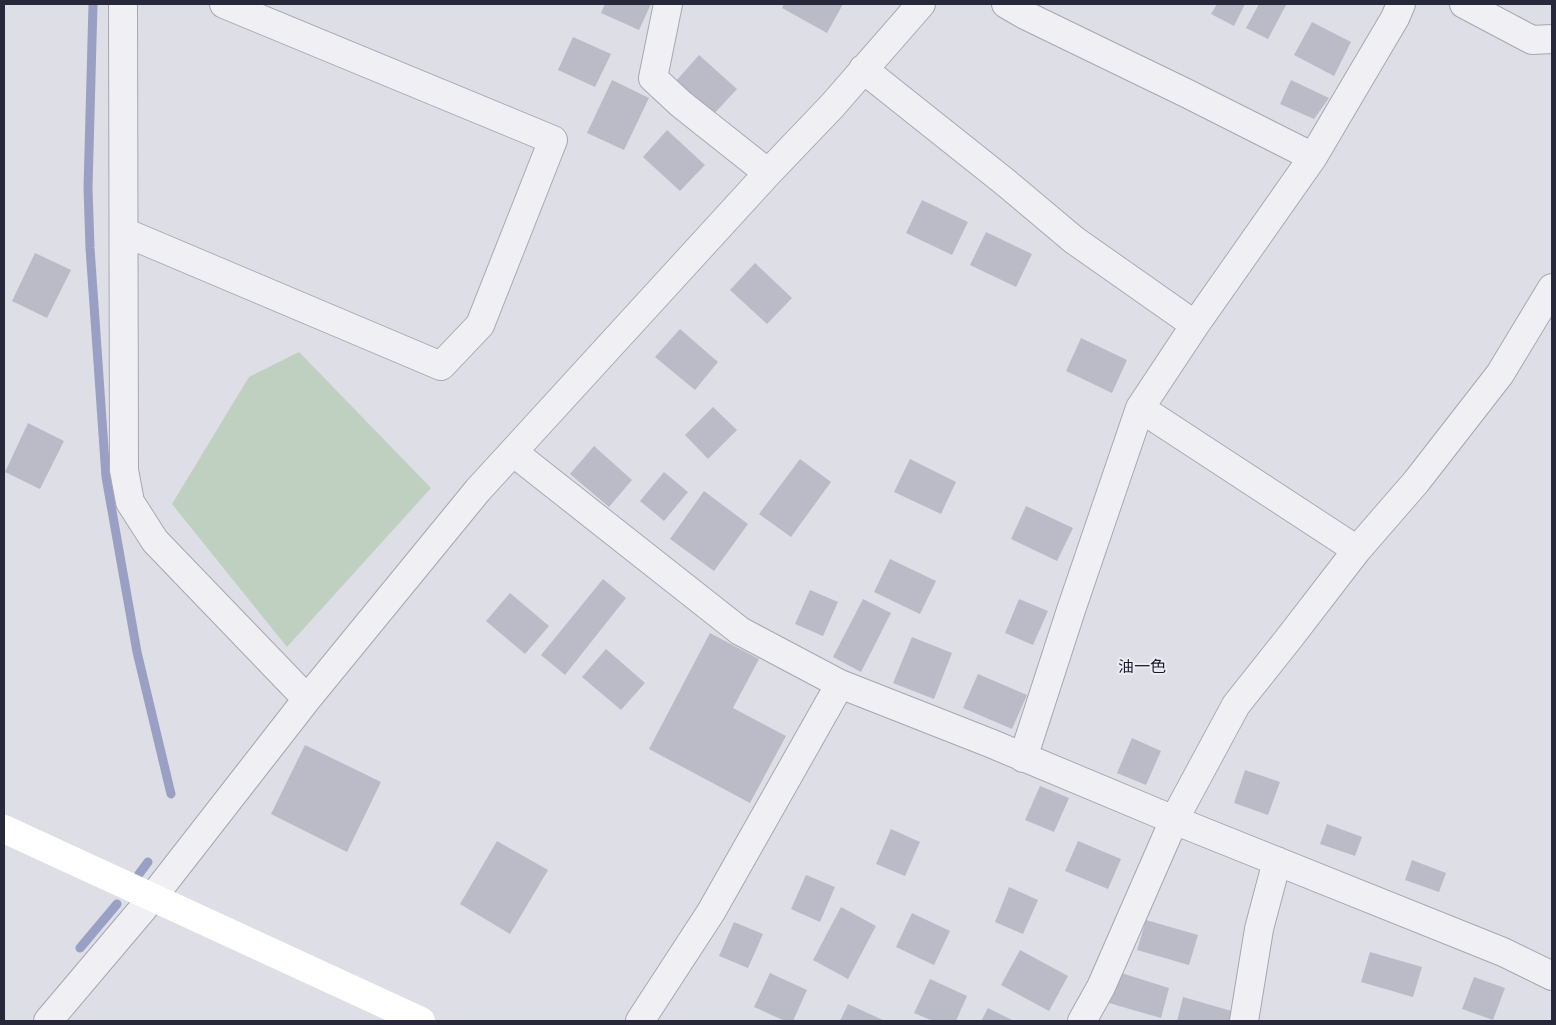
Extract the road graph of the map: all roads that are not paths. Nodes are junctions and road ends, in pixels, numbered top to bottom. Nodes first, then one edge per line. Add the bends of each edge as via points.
1 (123, 4) edge
2 (224, 4) edge
3 (668, 4) edge
4 (921, 4) edge
5 (1006, 4) edge
6 (1401, 4) edge
7 (1464, 4) edge
8 (1552, 39) edge
9 (863, 69) junction
10 (1313, 157) junction
11 (768, 173) junction
12 (124, 232) junction
13 (1552, 288) edge
14 (1196, 325) junction
15 (1140, 408) junction
16 (513, 452) junction
17 (1357, 550) junction
18 (840, 684) junction
19 (306, 699) junction
20 (1022, 758) junction
21 (1174, 820) junction
22 (4, 829) edge
23 (1277, 861) junction
24 (152, 898) junction
25 (1552, 976) edge
26 (48, 1021) edge
27 (421, 1021) edge
28 (640, 1021) edge
29 (1082, 1021) edge
30 (1244, 1021) edge

1 - 12 street
2 - 12 street via 553,140 480,325 441,366
3 - 11 street via 652,78
4 - 9 street
5 - 10 street
6 - 10 street
7 - 8 street via 1532,40
9 - 11 street
9 - 14 street via 1074,240
10 - 14 street
11 - 16 street
12 - 19 street via 124,470 130,502 155,541
13 - 17 street via 1500,374 1416,482
14 - 15 street
15 - 17 street
15 - 20 street
16 - 18 street via 740,631
16 - 19 street
17 - 21 street via 1236,705
18 - 20 street
18 - 28 street via 711,912
19 - 24 street
20 - 21 street
21 - 23 street
21 - 29 street via 1101,987
22 - 24 street
23 - 25 street via 1502,952
23 - 30 street via 1259,930
24 - 26 street
24 - 27 street

